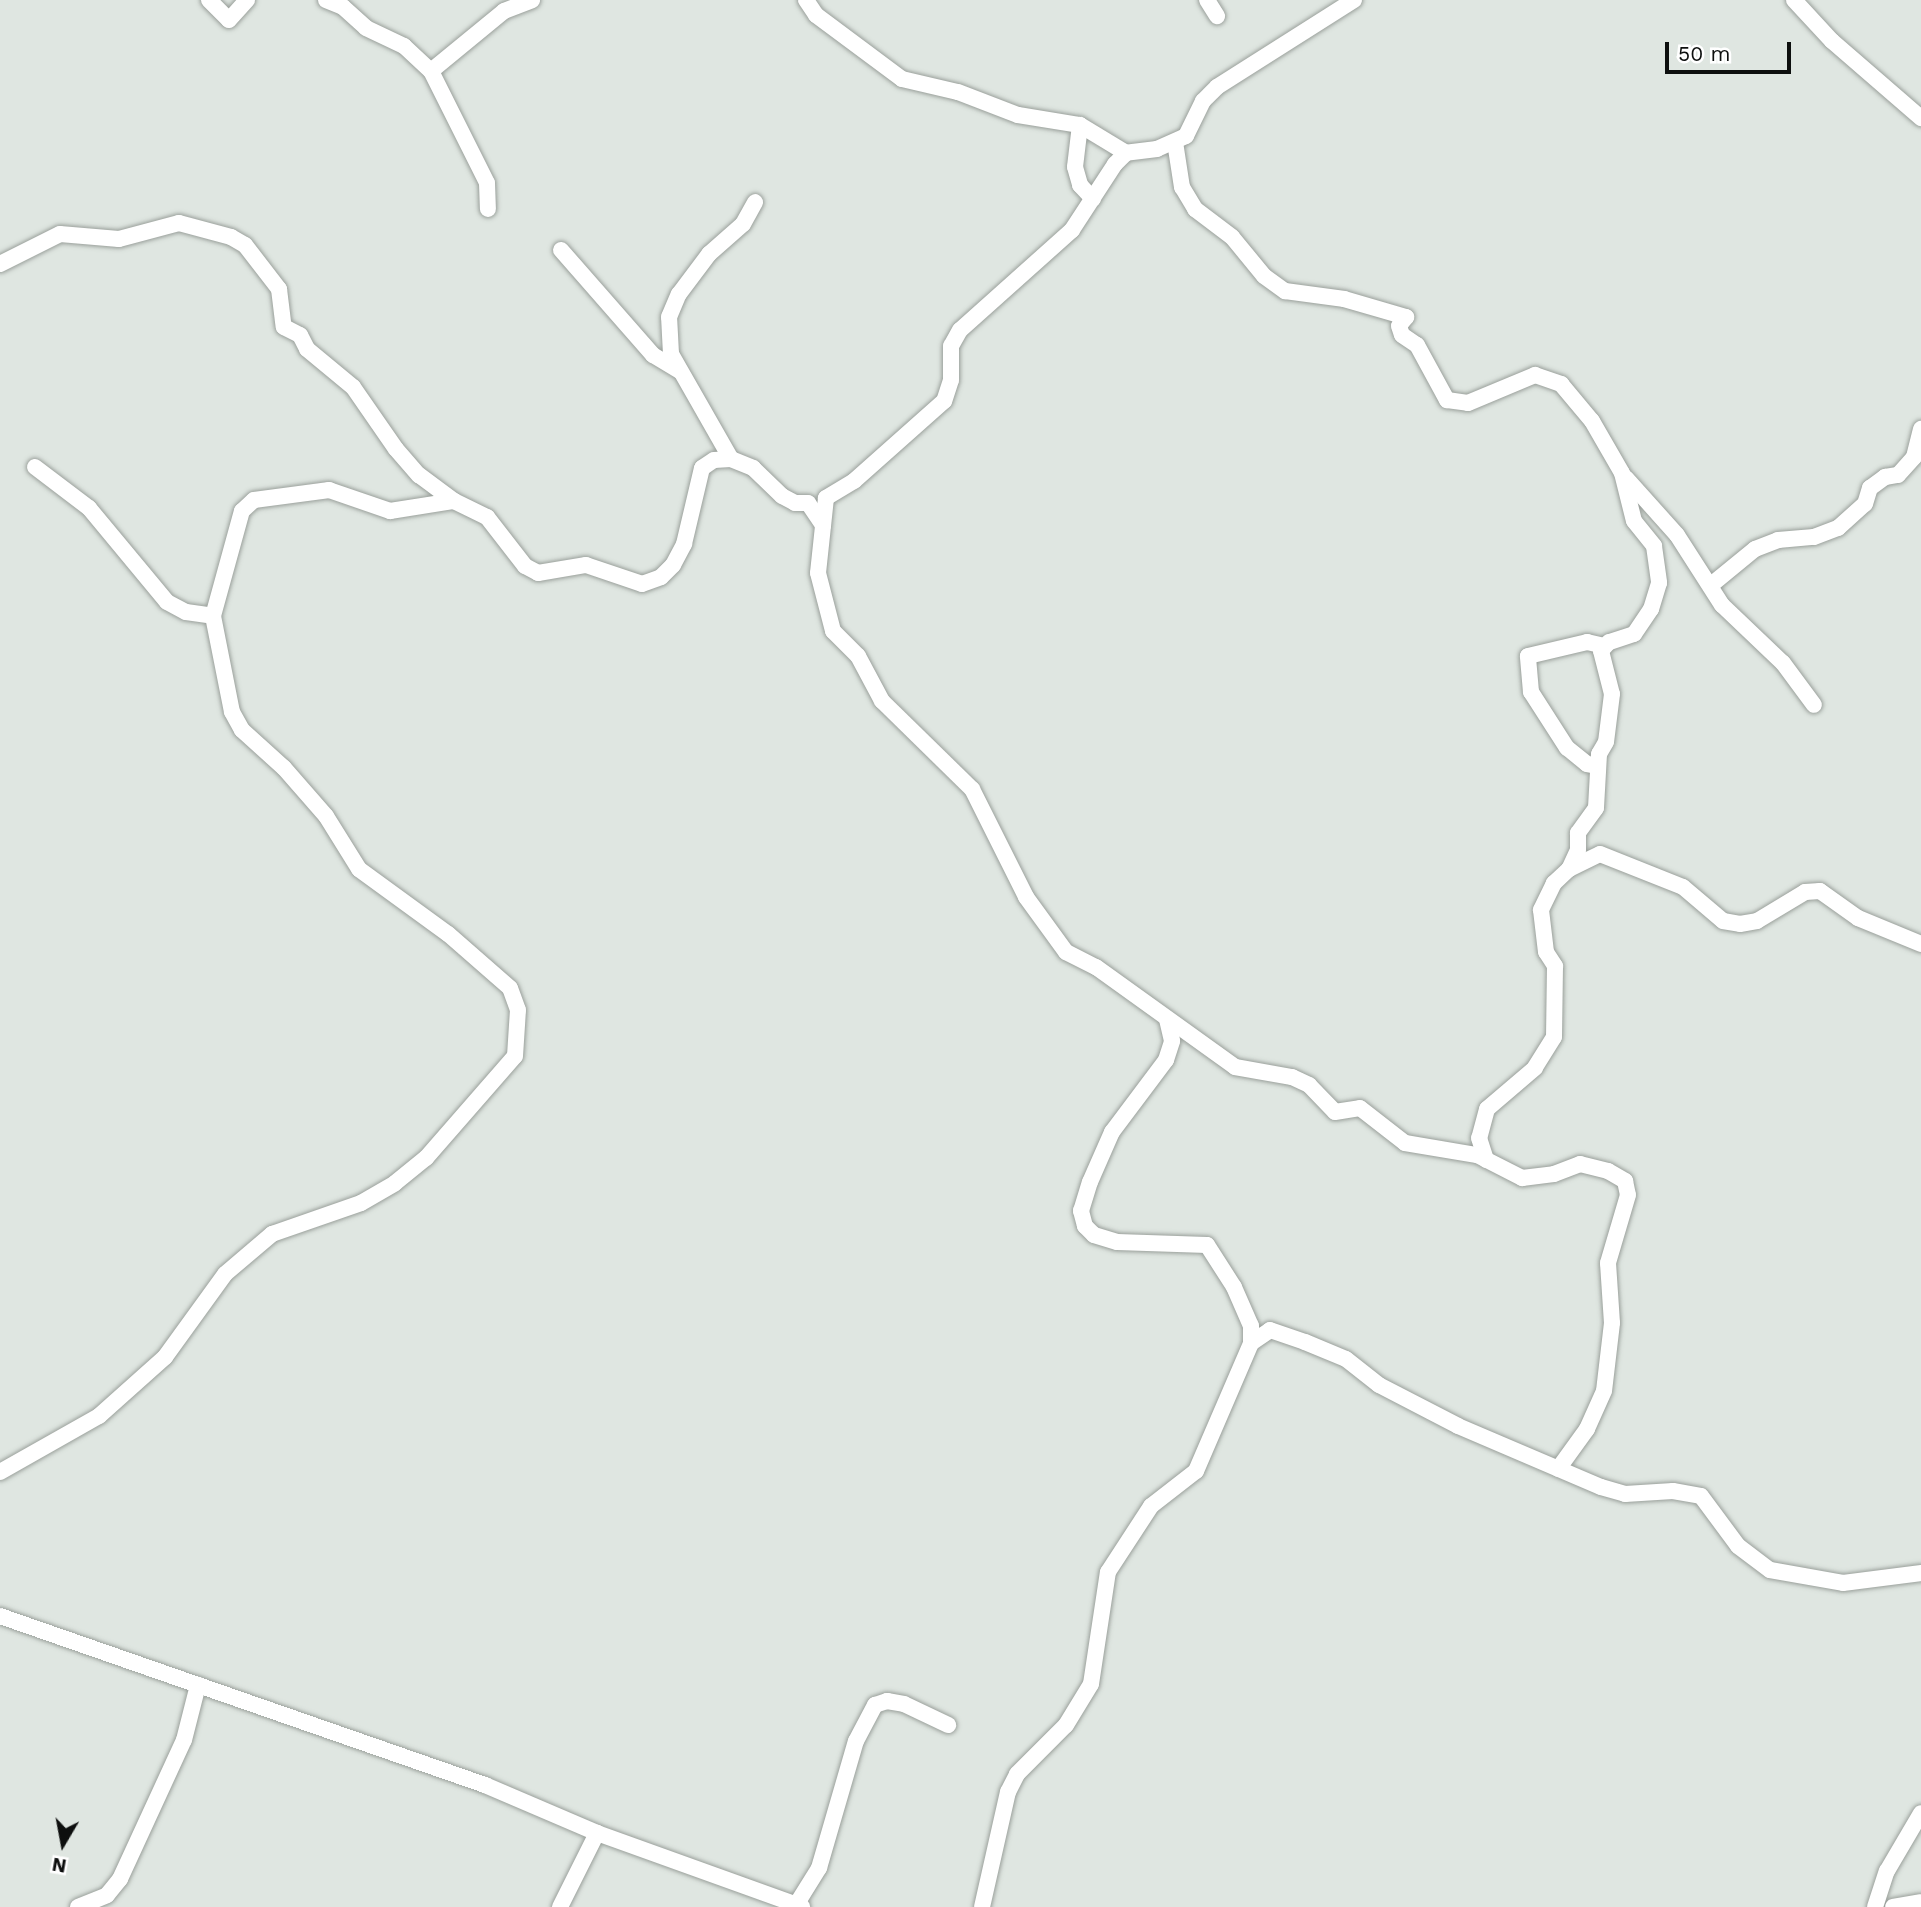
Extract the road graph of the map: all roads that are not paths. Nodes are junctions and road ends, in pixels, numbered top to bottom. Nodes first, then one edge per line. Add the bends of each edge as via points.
1 (209, 0) edge
2 (247, 0) edge
3 (326, 0) edge
4 (532, 0) edge
5 (806, 0) edge
6 (1208, 0) edge
7 (1354, 0) edge
8 (1794, 0) edge
9 (1217, 16) dead end
10 (431, 71) junction
11 (1921, 118) edge
12 (1080, 125) junction
13 (1175, 142) junction
14 (1126, 153) junction
15 (1093, 199) junction
16 (755, 202) dead end
17 (488, 209) dead end
18 (561, 250) dead end
19 (0, 264) edge
20 (680, 371) junction
21 (1921, 429) edge
22 (731, 459) junction
23 (35, 467) dead end
24 (1622, 473) junction
25 (419, 475) junction
26 (454, 501) junction
27 (421, 505) junction
28 (823, 525) junction
29 (1711, 584) junction
30 (213, 615) junction
31 (1605, 646) junction
32 (1814, 705) dead end
33 (1598, 766) junction
34 (1569, 869) junction
35 (1921, 944) edge
36 (1167, 1019) junction
37 (1486, 1160) junction
38 (1251, 1343) junction
39 (1558, 1469) junction
40 (0, 1472) edge
41 (1921, 1573) edge
42 (0, 1616) edge
43 (198, 1685) junction
44 (948, 1725) dead end
45 (1921, 1813) edge
46 (597, 1833) junction
47 (1921, 1902) edge
48 (799, 1906) edge
49 (78, 1907) edge
50 (560, 1907) edge
51 (982, 1907) edge
52 (1875, 1907) edge
53 (1894, 1907) edge

1 - 2 street via 229,20
3 - 10 street via 343,7 366,28 404,46
4 - 10 street via 504,10
5 - 12 street via 845,40 902,79 958,92 1018,115
6 - 9 street
7 - 13 street via 1217,87 1203,101 1186,136
8 - 11 street via 1832,41
10 - 17 street via 487,183
12 - 14 street
12 - 15 street via 1075,167 1080,184
13 - 14 street
13 - 24 street via 1182,187 1195,209 1232,237 1275,284 1285,291 1344,299 1406,317 1399,326 1402,335 1417,345 1447,400 1459,405 1499,393 1522,379 1546,376 1561,384 1592,421
14 - 15 street
15 - 28 street via 1072,230 960,330 951,346 951,380 944,401 854,481 827,498
16 - 20 street via 743,224 709,254 679,295 670,317 671,354
18 - 20 street via 653,355
19 - 25 street via 60,234 110,240 179,223 231,237 245,246 279,289 284,327 300,335 307,349 353,387 365,409
20 - 22 street
21 - 29 street via 1914,457 1898,475 1870,488 1864,504 1838,528 1814,537 1779,540 1755,550
22 - 26 street via 714,460 702,468 684,544 661,577 642,584 586,565 538,573 525,566 487,517
22 - 28 street via 753,468 782,496 808,503
23 - 30 street via 89,508 167,602 186,612
24 - 29 street via 1677,535 1704,581
24 - 31 street via 1634,521 1654,546 1659,583 1639,627
25 - 26 street
25 - 27 street
26 - 27 street
27 - 30 street via 390,511 329,490 254,500 239,519 231,563
28 - 36 street via 818,573 833,631 858,656 882,701 972,789 1026,897 1056,943
29 - 32 street via 1722,605 1783,663
30 - 40 street via 232,712 242,730 326,816 359,869 448,934 510,988 518,1010 515,1056 426,1158 396,1183 361,1203 272,1234 225,1274 165,1357 99,1416
31 - 33 street via 1601,651 1612,694
31 - 33 street via 1587,642 1544,649 1528,656 1527,664 1531,692 1567,748 1587,764
33 - 34 street via 1596,808 1578,833 1578,850
34 - 35 street via 1600,854 1683,887 1723,921 1740,925 1757,921 1805,892 1820,891 1858,918
34 - 37 street via 1555,883 1541,910 1546,952 1555,966 1555,1037 1512,1093 1487,1109 1479,1138
36 - 37 street via 1234,1068 1293,1077 1309,1085 1335,1112 1360,1108 1405,1143
36 - 38 street via 1172,1041 1166,1060 1112,1132 1081,1211 1085,1226 1094,1235 1117,1242 1207,1245 1234,1287 1251,1326
37 - 39 street via 1522,1178 1554,1174 1580,1164 1608,1171 1629,1188 1608,1264 1612,1323 1604,1391 1587,1429
38 - 39 street via 1270,1330 1306,1342 1346,1359 1379,1385 1458,1426
38 - 51 street via 1196,1471 1151,1506 1108,1573 1091,1684 1066,1725 1017,1774 1007,1792
39 - 41 street via 1625,1494 1673,1490 1701,1496 1738,1546 1770,1570 1843,1583
42 - 43 street
43 - 46 street via 485,1785
43 - 49 street via 179,1751 120,1880 107,1895
44 - 48 street via 904,1704 875,1704 856,1741 819,1868
45 - 52 street via 1888,1871
46 - 48 street
46 - 50 street
47 - 53 street

